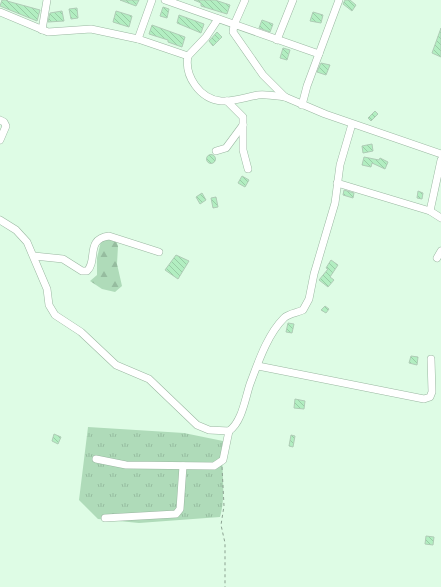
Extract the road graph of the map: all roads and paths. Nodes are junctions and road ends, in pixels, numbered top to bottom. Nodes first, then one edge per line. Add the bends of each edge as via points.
1 (47, 0) edge
2 (152, 0) edge
3 (165, 0) edge
4 (245, 0) edge
5 (293, 0) edge
6 (339, 0) edge
7 (1, 14) edge
8 (218, 19) junction
9 (234, 25) junction
10 (42, 30) junction
11 (138, 39) junction
12 (277, 40) junction
13 (319, 54) junction
14 (188, 56) junction
15 (285, 97) junction
16 (227, 101) junction
17 (302, 105) junction
18 (0, 120) edge
19 (352, 124) junction
20 (243, 125) junction
21 (0, 140) edge
22 (216, 151) dead end
23 (441, 154) edge
24 (441, 160) edge
25 (248, 169) dead end
26 (337, 183) junction
27 (430, 211) junction
28 (441, 218) edge
29 (0, 220) edge
30 (441, 251) edge
31 (159, 252) dead end
32 (34, 256) junction
33 (437, 258) dead end
34 (431, 359) dead end
35 (258, 366) junction
36 (229, 431) junction
37 (96, 459) dead end
38 (222, 462) junction
39 (183, 466) junction
40 (105, 518) dead end
41 (224, 587) edge

1 - 10 street
2 - 11 street
3 - 8 street
4 - 9 street
5 - 12 street
6 - 13 street
7 - 10 street
8 - 9 street
8 - 14 street via 206,37
9 - 12 street
9 - 15 street via 233,32 252,61
10 - 11 street via 48,32 91,28
11 - 14 street
12 - 13 street
13 - 17 street
14 - 16 street via 189,75 198,90 215,100
15 - 16 street via 260,95
15 - 17 street
16 - 20 street via 242,114
17 - 19 street
18 - 21 street via 6,126
19 - 23 street
19 - 26 street
20 - 22 street via 226,148
20 - 25 street via 243,150
24 - 27 street
26 - 27 street
26 - 35 street via 334,204 309,299 303,310 283,319 266,346
27 - 28 street
29 - 32 street via 23,236
30 - 33 street
31 - 32 street via 109,236 96,244 90,269 86,272 63,258
32 - 36 street via 48,289 49,305 55,316 81,332 116,365 149,379 197,425 209,430
34 - 35 street via 432,392 424,399
35 - 36 street via 236,424
36 - 38 street
37 - 39 street via 120,465
38 - 39 street via 214,466
38 - 41 path via 224,506 221,525 225,544
39 - 40 street via 180,509 176,514

